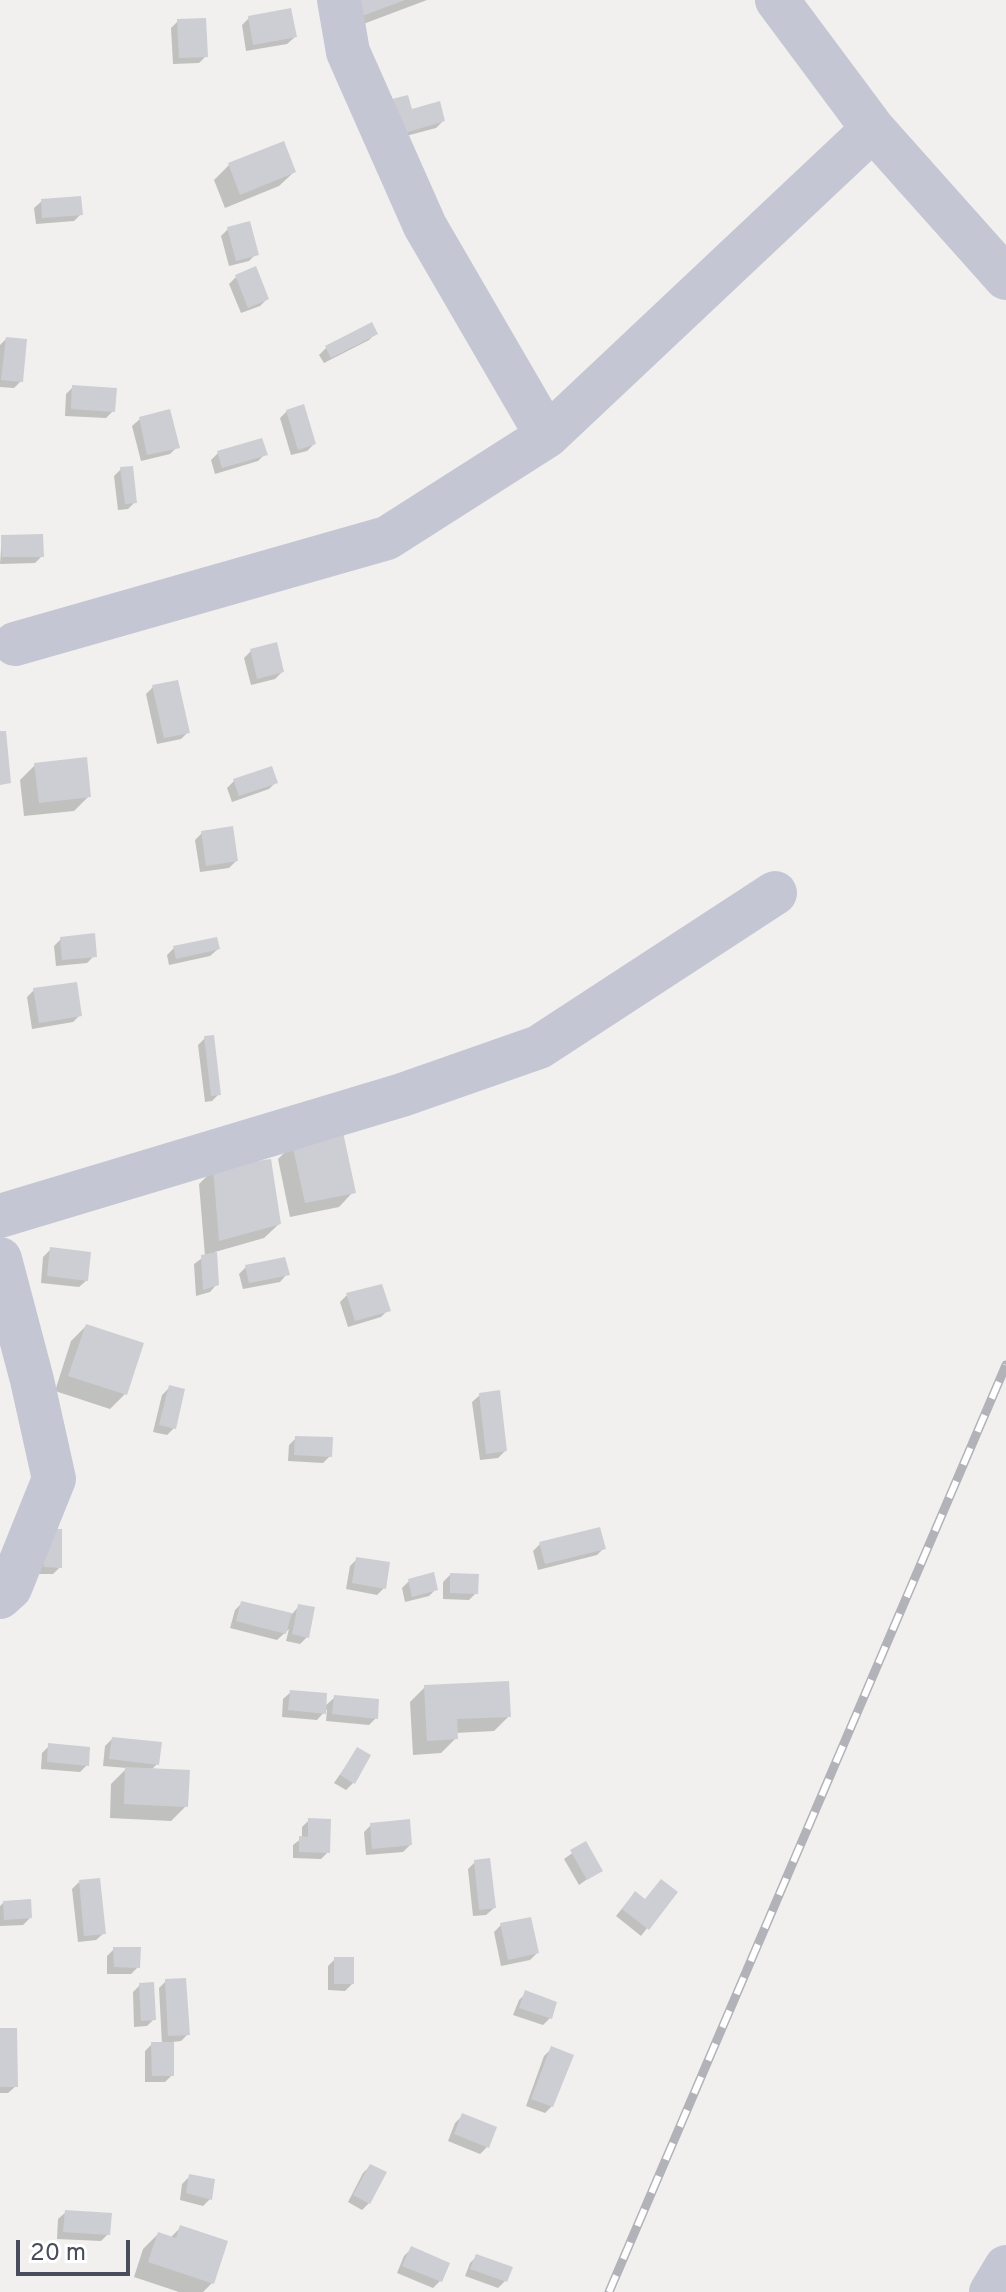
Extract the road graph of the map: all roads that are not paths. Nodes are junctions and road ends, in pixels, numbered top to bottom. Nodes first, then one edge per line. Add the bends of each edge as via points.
1 (339, 0) edge
2 (777, 0) edge
3 (873, 129) junction
4 (1006, 278) edge
5 (547, 436) junction
6 (15, 644) dead end
7 (775, 893) dead end
8 (0, 1216) edge
9 (0, 1259) edge
10 (0, 1597) edge
11 (1006, 2267) edge
12 (991, 2292) edge

1 - 5 street via 348,52 425,226
2 - 3 street
3 - 4 street
3 - 5 street
5 - 6 street via 387,538
7 - 8 street via 539,1047 402,1095
9 - 10 street via 54,1479 10,1588
11 - 12 street

